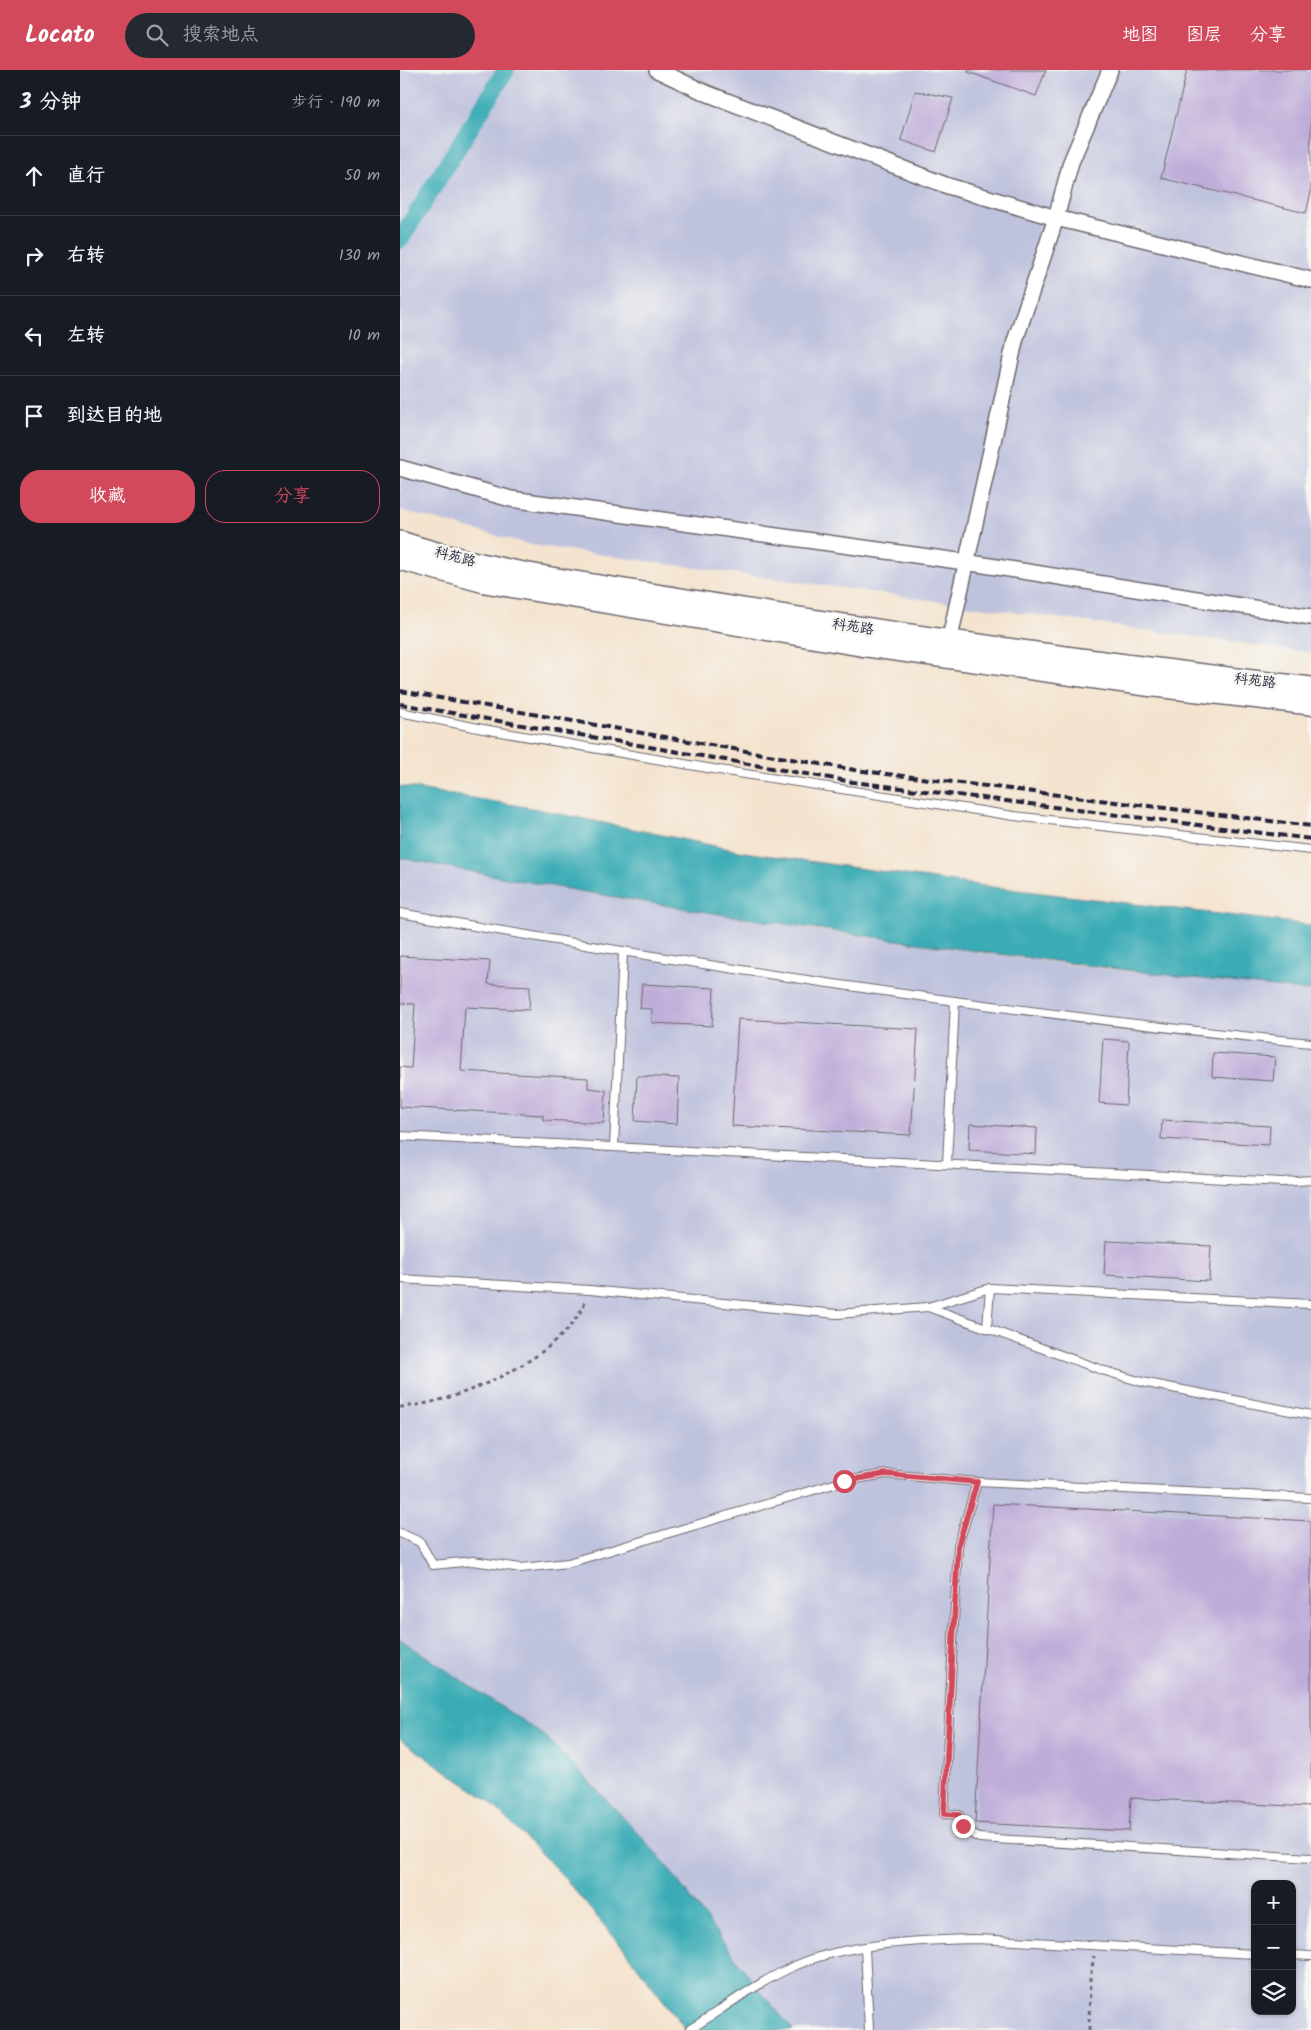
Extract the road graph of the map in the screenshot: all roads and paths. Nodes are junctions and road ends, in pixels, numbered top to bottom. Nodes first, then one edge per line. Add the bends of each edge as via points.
1 (657, 70) edge
2 (1110, 70) edge
3 (1056, 218) junction
4 (1311, 280) edge
5 (400, 468) edge
6 (400, 542) edge
7 (400, 559) edge
8 (965, 562) junction
9 (1311, 617) edge
10 (949, 650) junction
11 (1311, 688) edge
12 (1311, 704) edge
13 (400, 712) edge
14 (1311, 850) edge
15 (400, 913) edge
16 (623, 953) junction
17 (955, 1001) junction
18 (1311, 1044) edge
19 (400, 1136) edge
20 (614, 1147) junction
21 (947, 1164) junction
22 (1311, 1180) edge
23 (400, 1280) edge
24 (990, 1288) junction
25 (590, 1290) junction
26 (1311, 1304) edge
27 (928, 1308) junction
28 (987, 1328) junction
29 (400, 1407) edge
30 (1311, 1415) edge
31 (977, 1482) junction
32 (1311, 1498) edge
33 (400, 1533) edge
34 (1311, 1858) edge
35 (1095, 1945) junction
36 (865, 1948) junction
37 (1251, 1954) edge
38 (1296, 1955) edge
39 (1311, 1956) edge
40 (689, 2030) edge
41 (869, 2030) edge
42 (1089, 2030) edge

1 - 3 street via 706,93 948,186
2 - 3 street via 1071,162
3 - 4 street
3 - 8 street via 1015,341
5 - 8 street via 511,499
6 - 10 street, 科苑路 via 489,566 853,628
7 - 10 street, 科苑路 via 485,582 860,645
8 - 9 street
8 - 10 street
10 - 11 street, 科苑路
10 - 12 street, 科苑路 via 1146,685
13 - 14 lane via 713,768 1014,816
15 - 16 lane
16 - 17 lane
16 - 20 lane
17 - 18 lane
17 - 21 lane
19 - 20 lane
20 - 21 lane
21 - 22 lane via 1282,1182
23 - 25 lane
24 - 26 lane
24 - 27 lane
24 - 28 lane
25 - 27 lane via 837,1314
25 - 29 path via 573,1326 536,1356 474,1389 445,1399
27 - 28 lane
28 - 30 lane via 1142,1382
31 - 32 lane
31 - 33 lane via 886,1474 865,1476 568,1563 544,1567 496,1566 473,1561 434,1564 420,1542
31 - 34 lane via 958,1546 944,1814 959,1815 969,1833 979,1838
35 - 36 lane via 945,1940
35 - 37 lane
35 - 42 path via 1090,1979
36 - 40 lane via 816,1958 779,1973
36 - 41 lane
38 - 39 lane

